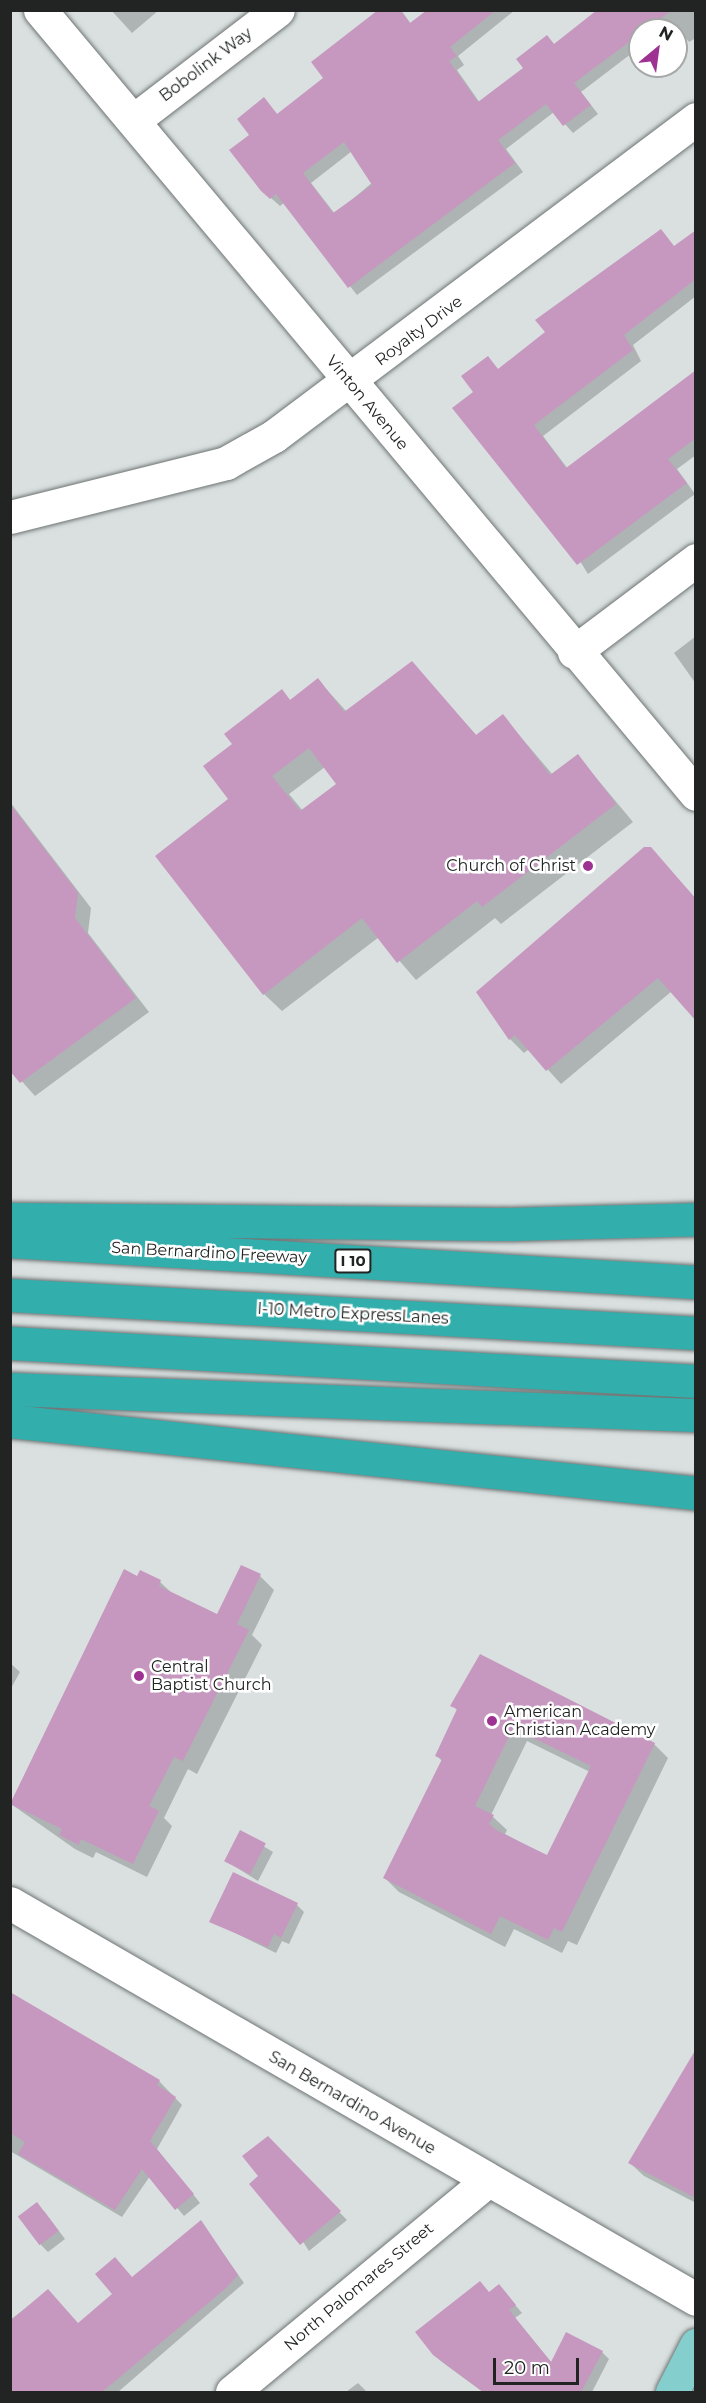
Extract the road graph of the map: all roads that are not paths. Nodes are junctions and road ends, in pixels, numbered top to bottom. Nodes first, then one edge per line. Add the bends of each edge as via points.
1 (40, 10) edge
2 (278, 10) edge
3 (696, 119) edge
4 (134, 120) junction
5 (350, 383) junction
6 (10, 517) edge
7 (696, 560) edge
8 (574, 652) junction
9 (696, 794) edge
10 (696, 1219) edge
11 (10, 1220) edge
12 (10, 1241) edge
13 (696, 1282) edge
14 (10, 1295) edge
15 (696, 1333) edge
16 (10, 1343) edge
17 (696, 1381) edge
18 (10, 1389) edge
19 (696, 1415) edge
20 (10, 1420) edge
21 (696, 1493) edge
22 (10, 1903) edge
23 (486, 2182) junction
24 (696, 2299) edge
25 (696, 2346) edge
26 (232, 2392) edge
27 (672, 2392) edge

1 - 4 street, Vinton Avenue
2 - 4 street, Bobolink Way
3 - 5 street, Royalty Drive
4 - 5 street, Vinton Avenue
5 - 6 street, Royalty Drive via 226,463
5 - 8 street, Vinton Avenue
7 - 8 street
8 - 9 street, Vinton Avenue
10 - 11 highway via 510,1224
12 - 13 highway, San Bernardino Freeway / I 10
14 - 15 highway, I-10 Metro ExpressLanes
16 - 17 highway
18 - 19 highway
20 - 21 highway
22 - 23 street, San Bernardino Avenue
23 - 24 street, San Bernardino Avenue
23 - 26 street, North Palomares Street
25 - 27 main road

